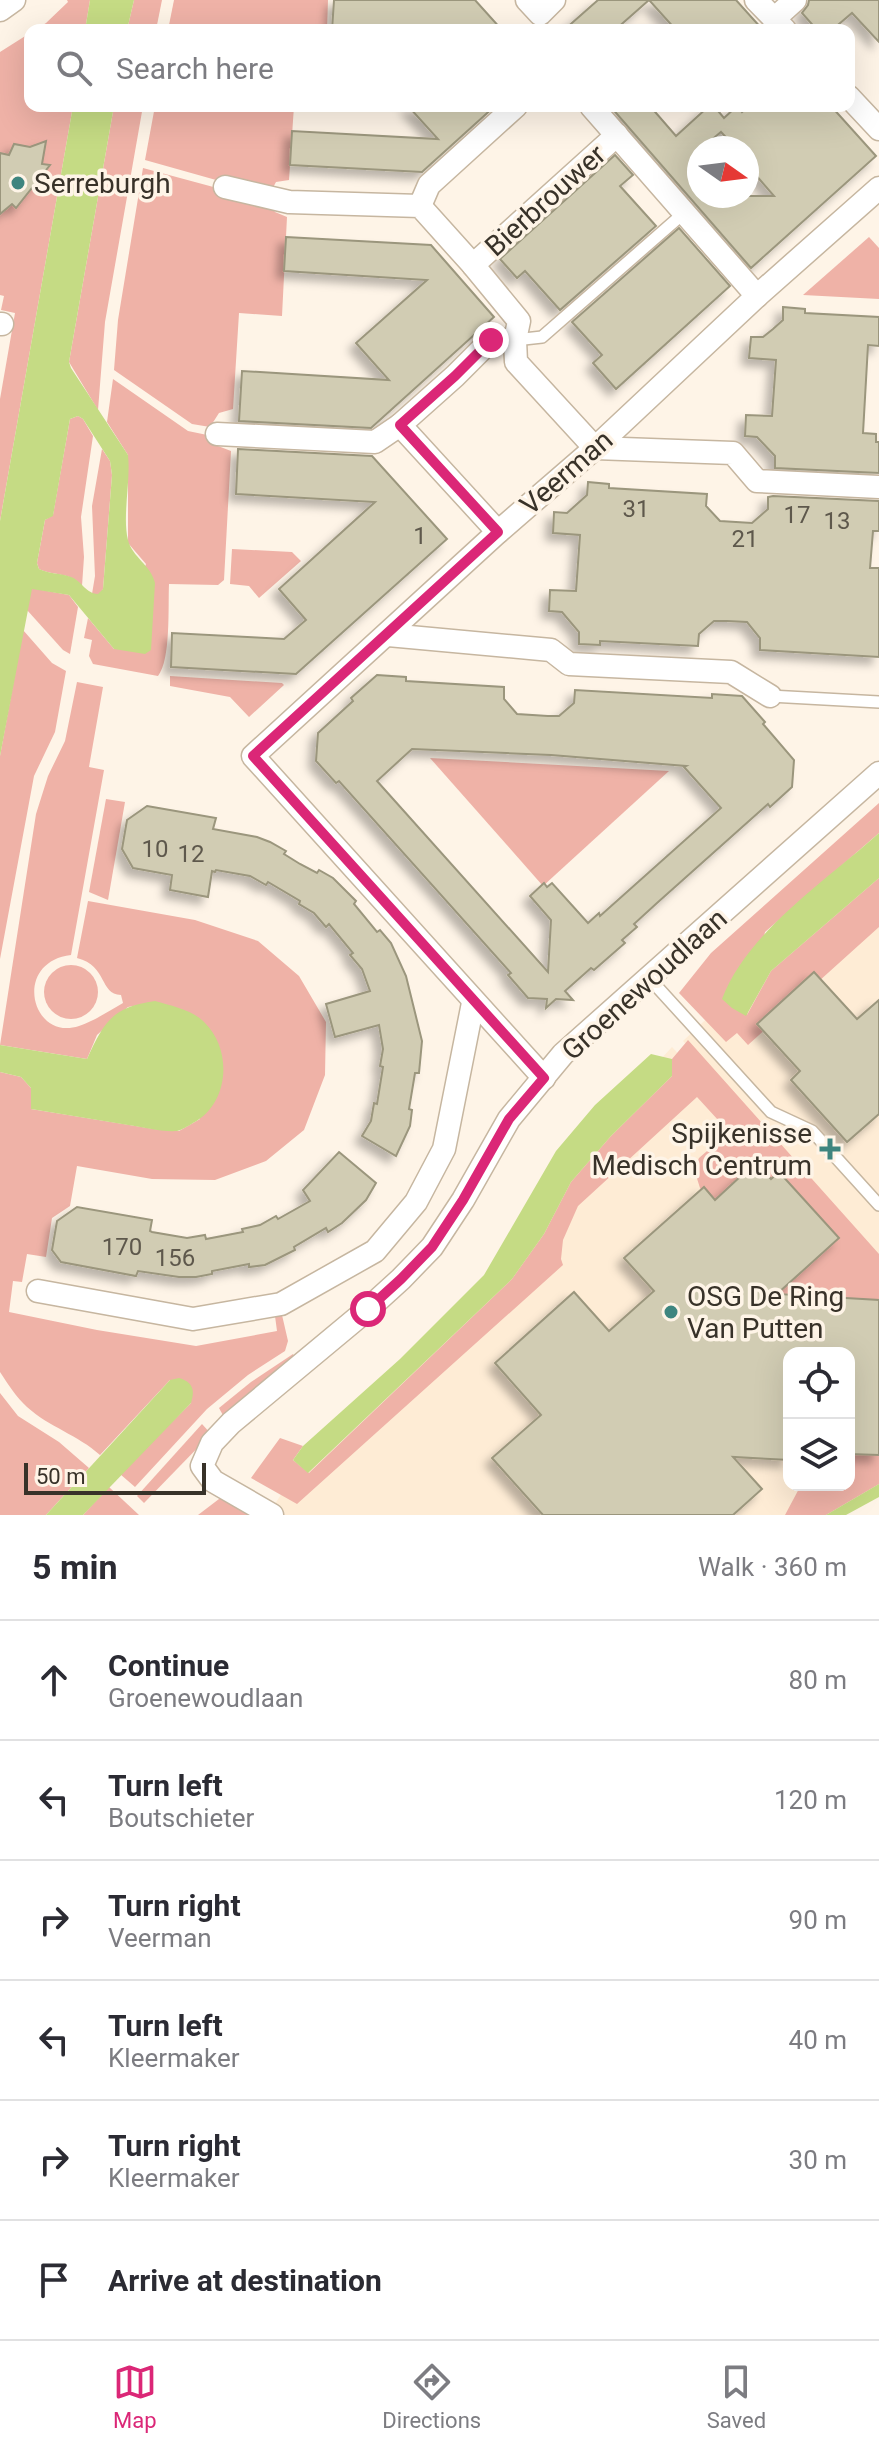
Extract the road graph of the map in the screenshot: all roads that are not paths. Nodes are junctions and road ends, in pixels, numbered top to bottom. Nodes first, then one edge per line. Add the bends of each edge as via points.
1 (14, 0) edge
2 (756, 0) edge
3 (795, 0) edge
4 (0, 10) edge
5 (780, 24) edge
6 (855, 103) edge
7 (509, 112) edge
8 (596, 112) edge
9 (879, 129) edge
10 (617, 135) junction
11 (225, 187) dead end
12 (875, 199) edge
13 (420, 206) junction
14 (685, 212) junction
15 (473, 265) junction
16 (757, 296) junction
17 (515, 340) junction
18 (400, 425) junction
19 (217, 434) dead end
20 (595, 448) junction
21 (879, 487) edge
22 (498, 532) junction
23 (388, 635) junction
24 (770, 696) joint
25 (879, 702) edge
26 (879, 773) edge
27 (649, 978) junction
28 (473, 1003) junction
29 (544, 1078) junction
30 (879, 1205) edge
31 (38, 1291) dead end
32 (272, 1515) edge

1 - 4 street
2 - 5 street
3 - 5 street
6 - 9 street
7 - 13 street via 429,185
8 - 10 street
10 - 14 street
10 - 15 street, Bierbrouwer
11 - 13 street via 289,202
12 - 16 street, Veerman
13 - 15 street, Bierbrouwer
14 - 16 street
14 - 17 lane via 542,337
15 - 17 street, Bierbrouwer via 519,321
16 - 20 street, Veerman
17 - 18 street via 491,340
17 - 20 street via 516,362
18 - 19 street via 375,442
18 - 22 street
20 - 21 street via 733,453 757,481
20 - 22 street, Veerman
22 - 23 street, Veerman
23 - 24 street via 551,650 569,664 731,672
23 - 28 street, Veerman via 253,756
24 - 25 lane
26 - 27 street, Groenewoudlaan
27 - 29 street, Groenewoudlaan via 563,1054
27 - 30 lane via 771,1112 812,1131
28 - 29 street
28 - 31 street via 444,1149 416,1202 375,1251 281,1304 193,1319
29 - 32 street, Groenewoudlaan via 509,1119 432,1247 212,1443 202,1466 213,1481

